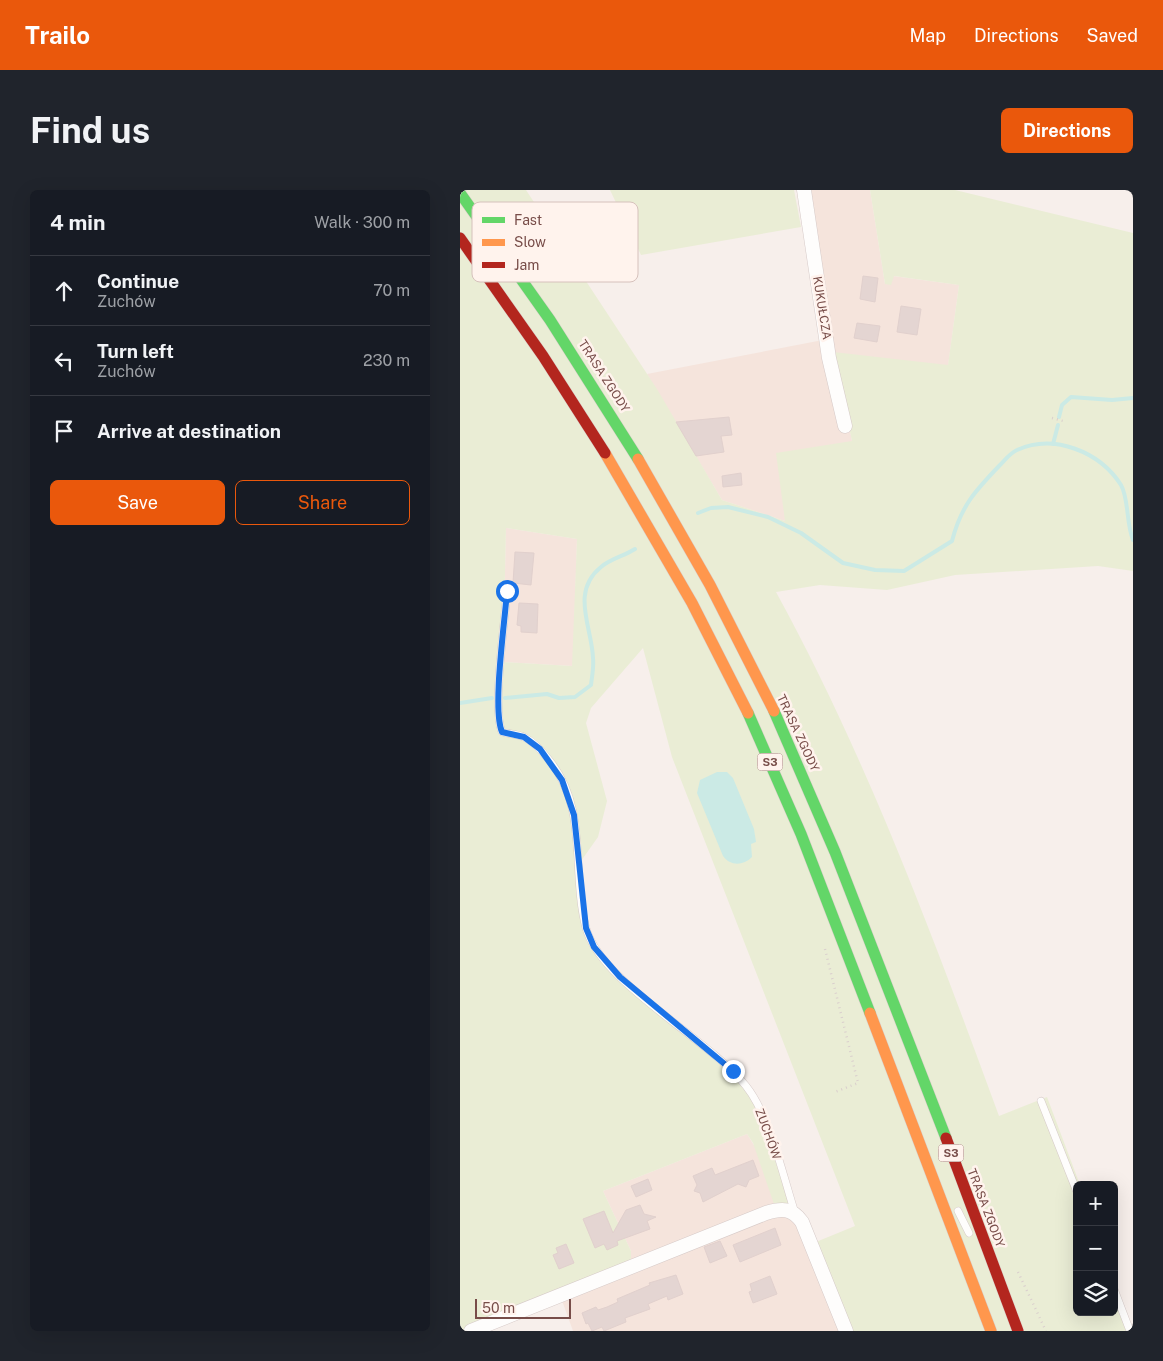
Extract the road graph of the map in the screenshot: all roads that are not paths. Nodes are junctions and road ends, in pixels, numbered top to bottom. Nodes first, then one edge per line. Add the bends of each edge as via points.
1 (804, 190) edge
2 (460, 193) edge
3 (472, 210) edge
4 (460, 238) edge
5 (472, 255) edge
6 (491, 282) edge
7 (524, 282) edge
8 (845, 426) dead end
9 (507, 591) dead end
10 (1041, 1100) dead end
11 (935, 1109) junction
12 (910, 1116) junction
13 (1073, 1182) edge
14 (954, 1183) dead end
15 (945, 1186) dead end
16 (956, 1202) dead end
17 (796, 1213) junction
18 (970, 1238) dead end
19 (980, 1254) dead end
20 (972, 1256) dead end
21 (1118, 1300) edge
22 (1016, 1325) edge
23 (991, 1330) edge
24 (471, 1331) edge
25 (846, 1331) edge
26 (1130, 1331) edge

1 - 8 street, KUKUŁCZA via 829,358
2 - 3 highway, TRASA ZGODY / S3
4 - 5 highway, S3
6 - 12 highway, S3 via 537,346 628,488 728,673 795,820
7 - 11 highway, TRASA ZGODY / S3 via 609,409 719,601 818,809
9 - 17 lane, ZUCHÓW via 499,725 502,732 524,737 540,749 562,780 574,815 586,928 594,947 620,977 717,1056 746,1086 763,1116
10 - 13 lane
11 - 14 lane
11 - 22 highway, TRASA ZGODY / S3
12 - 15 lane
12 - 23 highway, S3
16 - 18 lane
17 - 24 street via 785,1209 766,1213
17 - 25 street, ZUCHÓW
19 - 22 lane
20 - 23 lane
21 - 26 lane

